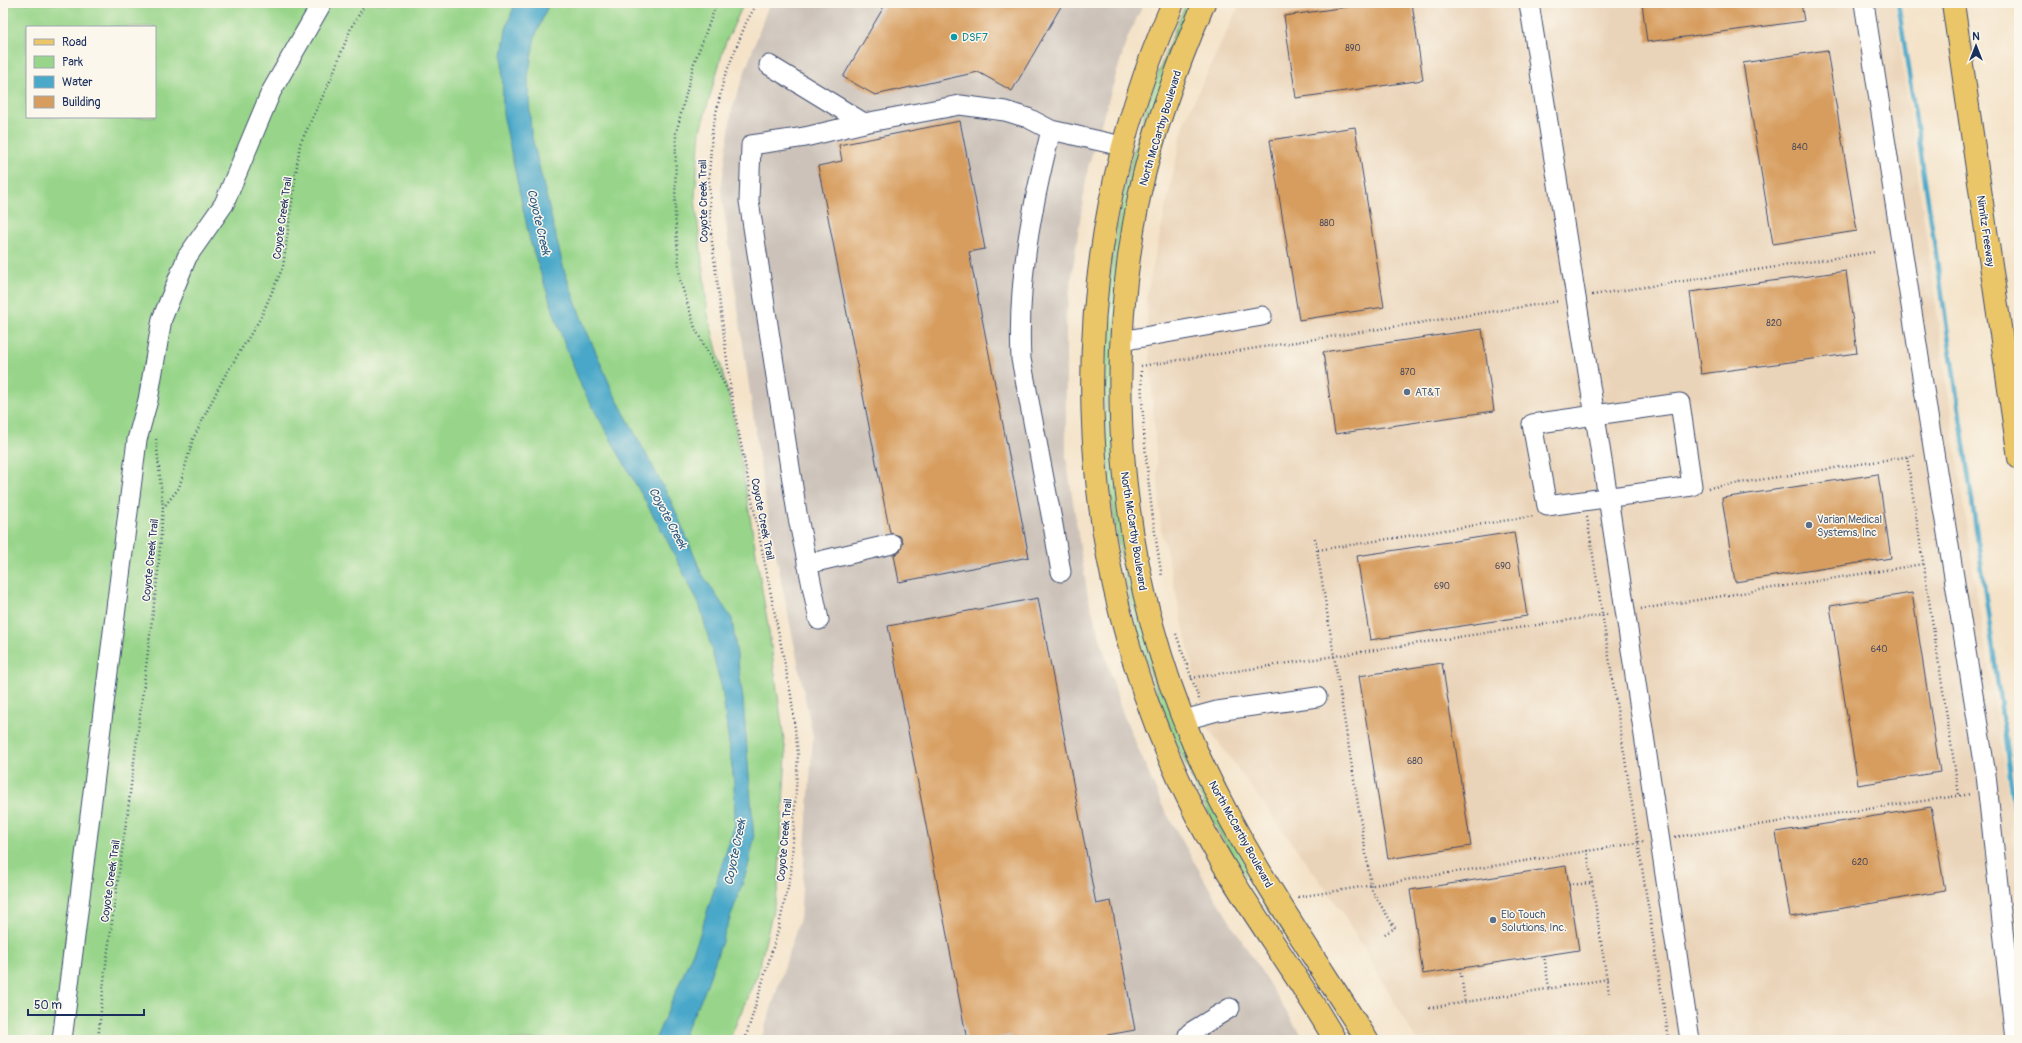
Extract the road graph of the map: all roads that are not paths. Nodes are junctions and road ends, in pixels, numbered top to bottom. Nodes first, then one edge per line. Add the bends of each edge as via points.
1 (322, 3) edge
2 (1173, 3) edge
3 (1204, 3) edge
4 (1529, 3) edge
5 (1864, 3) edge
6 (1953, 3) edge
7 (769, 65) dead end
8 (864, 123) junction
9 (1051, 130) junction
10 (1122, 146) junction
11 (1262, 316) dead end
12 (1131, 340) junction
13 (1595, 415) junction
14 (2019, 458) edge
15 (1607, 497) junction
16 (892, 544) dead end
17 (806, 564) junction
18 (1061, 572) dead end
19 (819, 620) dead end
20 (1317, 697) dead end
21 (1184, 720) junction
22 (1230, 1008) dead end
23 (62, 1040) edge
24 (1188, 1040) edge
25 (1335, 1040) edge
26 (1367, 1040) edge
27 (1690, 1040) edge
28 (2015, 1040) edge

1 - 23 lane via 271,92 224,204 187,257 162,318 148,400 136,440
2 - 10 main road via 1142,82
3 - 12 main road, North McCarthy Boulevard via 1169,91 1153,140 1141,191 1126,278
4 - 13 lane
5 - 28 lane via 1986,775
6 - 14 main road, Nimitz Freeway
7 - 8 lane
8 - 9 lane via 960,105 1005,111 1028,118
8 - 17 lane via 805,137 751,145 749,201
9 - 10 lane
9 - 18 lane via 1026,246 1020,332 1021,359
10 - 25 main road via 1103,238 1092,345 1094,460 1112,582 1126,640 1144,697 1167,755 1195,814 1225,868 1308,993
11 - 12 lane
12 - 21 main road, North McCarthy Boulevard via 1120,400 1122,457 1130,517 1140,576 1154,632
13 - 15 lane
13 - 15 lane via 1532,424 1547,506
13 - 15 lane via 1680,403 1692,486
15 - 27 lane
16 - 17 lane
17 - 19 lane
20 - 21 lane via 1205,714
21 - 26 main road, North McCarthy Boulevard via 1221,801 1250,854
22 - 24 lane via 1191,1032

